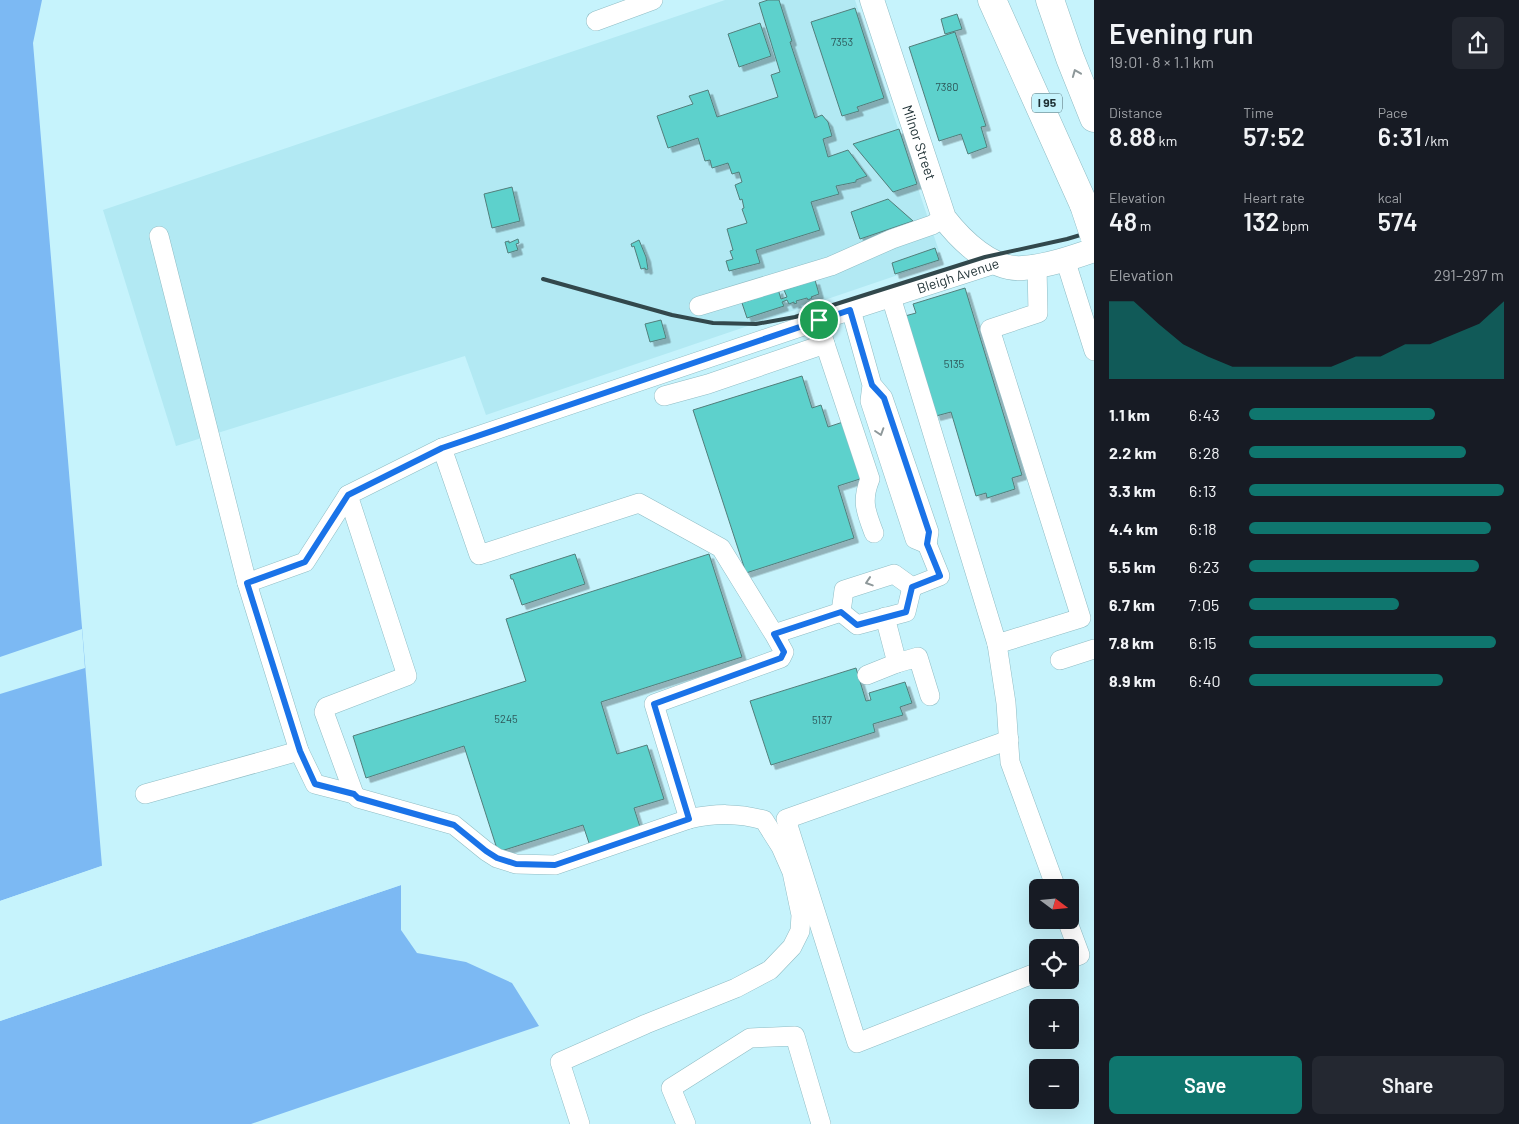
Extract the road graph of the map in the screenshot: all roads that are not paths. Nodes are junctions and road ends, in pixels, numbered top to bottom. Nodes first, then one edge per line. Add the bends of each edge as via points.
1 (654, 0) edge
2 (872, 0) edge
3 (992, 0) edge
4 (1011, 0) edge
5 (1050, 0) edge
6 (596, 21) dead end
7 (1094, 118) edge
8 (1084, 205) junction
9 (944, 218) junction
10 (1094, 235) edge
11 (159, 236) dead end
12 (1094, 250) edge
13 (1065, 259) junction
14 (998, 263) junction
15 (1037, 266) junction
16 (886, 299) junction
17 (699, 306) dead end
18 (850, 310) junction
19 (819, 320) junction
20 (825, 344) junction
21 (1094, 351) edge
22 (664, 396) dead end
23 (442, 448) junction
24 (348, 495) junction
25 (874, 533) dead end
26 (247, 583) junction
27 (912, 587) junction
28 (841, 612) junction
29 (885, 617) junction
30 (774, 634) junction
31 (997, 644) junction
32 (1094, 649) edge
33 (1060, 660) dead end
34 (897, 663) junction
35 (867, 675) dead end
36 (930, 696) dead end
37 (1009, 740) junction
38 (300, 751) junction
39 (145, 794) dead end
40 (354, 794) junction
41 (689, 819) junction
42 (1053, 879) edge
43 (1029, 976) edge
44 (580, 1124) edge
45 (686, 1124) edge
46 (821, 1124) edge

1 - 6 lane
2 - 9 main road, Milnor Street
3 - 8 highway
4 - 8 highway, I 95
7 -> 5 highway, I 95
8 - 10 highway, I 95, bridge
9 - 14 main road, Milnor Street via 965,242
9 - 17 lane via 831,266
11 - 26 lane
12 - 13 main road, Bleigh Avenue
13 - 15 main road, Bleigh Avenue
13 - 21 lane
14 - 15 main road, Bleigh Avenue via 1020,268
14 - 16 lane, Bleigh Avenue
15 - 31 lane via 1038,312 990,329 1081,618
16 - 18 lane, Bleigh Avenue
16 - 31 lane
18 - 19 lane, Bleigh Avenue
18 - 27 lane via 872,385 870,401 915,539 927,544 940,576
19 - 20 lane
19 - 23 lane, Bleigh Avenue
20 - 22 lane
20 - 25 lane via 870,479 865,492 865,510
23 - 24 lane, Bleigh Avenue
23 - 30 lane via 479,555 639,504 721,548
24 - 26 lane via 305,562
24 - 40 lane via 407,676 334,704 324,712
26 - 38 lane
27 -> 28 lane via 894,574 844,590
27 - 29 lane via 906,612
28 - 29 lane via 857,625
28 - 30 lane
29 - 34 lane
30 - 41 lane via 784,652 781,658 654,704
31 - 37 lane
32 - 33 lane
34 - 35 lane
34 - 36 lane via 918,657
37 - 42 lane via 1010,762
37 - 43 lane via 786,819 857,1043
38 - 39 lane
38 - 40 lane via 315,784
40 - 41 lane via 358,798 454,825 497,858 516,864 555,865
41 - 44 lane via 712,814 747,815 764,820 792,872 801,915 800,931 792,947 770,970 736,988 560,1062
45 - 46 lane via 671,1088 750,1038 795,1036

